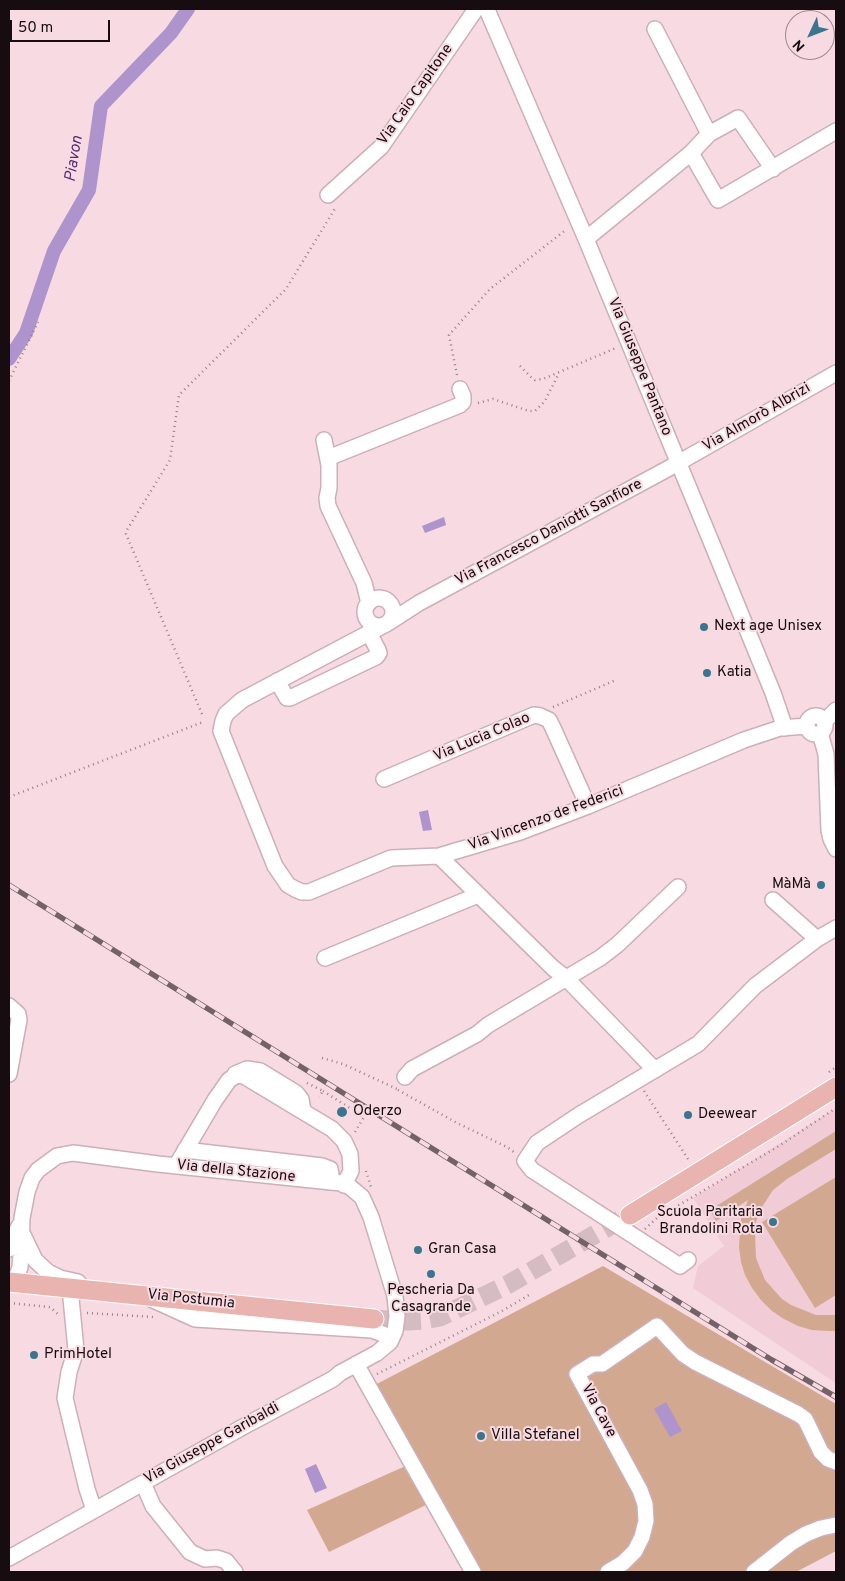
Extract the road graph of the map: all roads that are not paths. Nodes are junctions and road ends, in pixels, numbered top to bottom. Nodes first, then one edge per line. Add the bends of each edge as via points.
1 (476, 9) edge
2 (488, 9) edge
3 (655, 29) dead end
4 (836, 131) edge
5 (709, 134) junction
6 (691, 153) junction
7 (772, 169) junction
8 (328, 195) road end
9 (586, 239) junction
10 (836, 373) edge
11 (460, 389) road end
12 (324, 440) dead end
13 (328, 458) junction
14 (678, 463) junction
15 (380, 601) junction
16 (419, 603) junction
17 (386, 624) junction
18 (364, 631) junction
19 (277, 681) junction
20 (836, 710) edge
21 (817, 727) junction
22 (784, 728) junction
23 (384, 780) dead end
24 (588, 806) junction
25 (836, 849) edge
26 (439, 856) junction
27 (678, 887) dead end
28 (478, 895) junction
29 (773, 900) dead end
30 (836, 928) edge
31 (816, 939) junction
32 (325, 958) dead end
33 (566, 978) junction
34 (9, 1006) edge
35 (9, 1068) edge
36 (655, 1070) junction
37 (401, 1084) road end
38 (836, 1087) edge
39 (185, 1150) junction
40 (176, 1166) junction
41 (337, 1184) junction
42 (630, 1215) tunnel mouth
43 (22, 1225) junction
44 (9, 1249) edge
45 (688, 1260) dead end
46 (12, 1282) edge
47 (70, 1288) junction
48 (100, 1291) junction
49 (142, 1295) junction
50 (374, 1319) tunnel mouth
51 (390, 1342) junction
52 (356, 1364) junction
53 (836, 1462) edge
54 (143, 1483) junction
55 (94, 1510) junction
56 (836, 1525) edge
57 (9, 1558) edge
58 (235, 1572) edge
59 (473, 1572) edge
60 (608, 1572) edge
61 (754, 1572) edge

1 - 8 street, Via Caio Capitone via 381,147
2 - 9 street, Via Giuseppe Pantano
3 - 5 street
4 - 7 street
5 - 6 street
5 - 7 street via 738,118
6 - 7 street via 718,200
6 - 9 street
9 - 14 street, Via Giuseppe Pantano
10 - 14 street, Via Almorò Albrizi
11 - 13 street via 463,402 460,405
12 - 13 street
13 - 15 street via 328,506 364,583
14 - 16 street, Via Francesco Daniotti Sanfiore
14 - 22 street, Via Giuseppe Pantano via 771,687
15 - 16 street, Via Francesco Daniotti Sanfiore via 408,607
15 - 17 street via 393,611 391,620
15 - 18 street via 365,611
16 - 17 street, Via Francesco Daniotti Sanfiore
17 - 18 street
18 - 19 street, Via Vincenzo de Federici
18 - 19 street via 378,650 376,657 290,698
19 - 26 street, Via Vincenzo de Federici via 232,708 226,714 221,731 275,866 288,885 309,892 391,858
20 - 21 street
21 - 22 street, Via Vincenzo de Federici
21 - 25 street via 826,754 829,830
22 - 24 street, Via Vincenzo de Federici via 744,740
23 - 24 street, Via Lucia Colao via 534,715 548,720 553,728
24 - 26 street, Via Vincenzo de Federici via 520,832
26 - 28 street
27 - 33 street via 617,945
28 - 32 street
28 - 33 street
29 - 31 street
30 - 31 street
31 - 36 street via 755,986 698,1044
33 - 36 street
33 - 37 street via 477,1034 412,1069
34 - 35 street via 18,1014 19,1020
36 - 45 street via 537,1142 525,1161 532,1170 680,1266
38 - 42 main road
39 - 40 street
39 - 41 street via 322,1166 330,1169
39 - 41 street via 229,1080 237,1075 244,1076 332,1129 344,1141 350,1154 351,1171
40 - 41 street, Via della Stazione
40 - 43 street, Via della Stazione via 73,1153 57,1156 32,1178
41 - 51 street via 357,1192 367,1206 395,1296 398,1316
43 - 44 street, Via della Stazione
43 - 46 street, Via della Stazione via 20,1261
43 - 48 street via 36,1260 48,1272
46 - 47 main road, Via Postumia
47 - 48 main road, Via Postumia
47 - 55 street via 76,1350 68,1372 65,1398
48 - 49 main road, Via Postumia
49 - 50 main road, Via Postumia
49 - 51 street via 195,1319 372,1330 383,1334
51 - 52 street, Via Giuseppe Garibaldi
52 - 54 street, Via Giuseppe Garibaldi
52 - 59 street
53 - 60 street, Via Cave via 821,1452 805,1419 694,1362 657,1326 602,1364 593,1364 578,1374 646,1504 642,1537 624,1563
54 - 55 street, Via Giuseppe Garibaldi
54 - 58 street via 153,1506 190,1552 205,1560 218,1558
55 - 57 street, Via Giuseppe Garibaldi
56 - 61 street via 821,1528 790,1543

